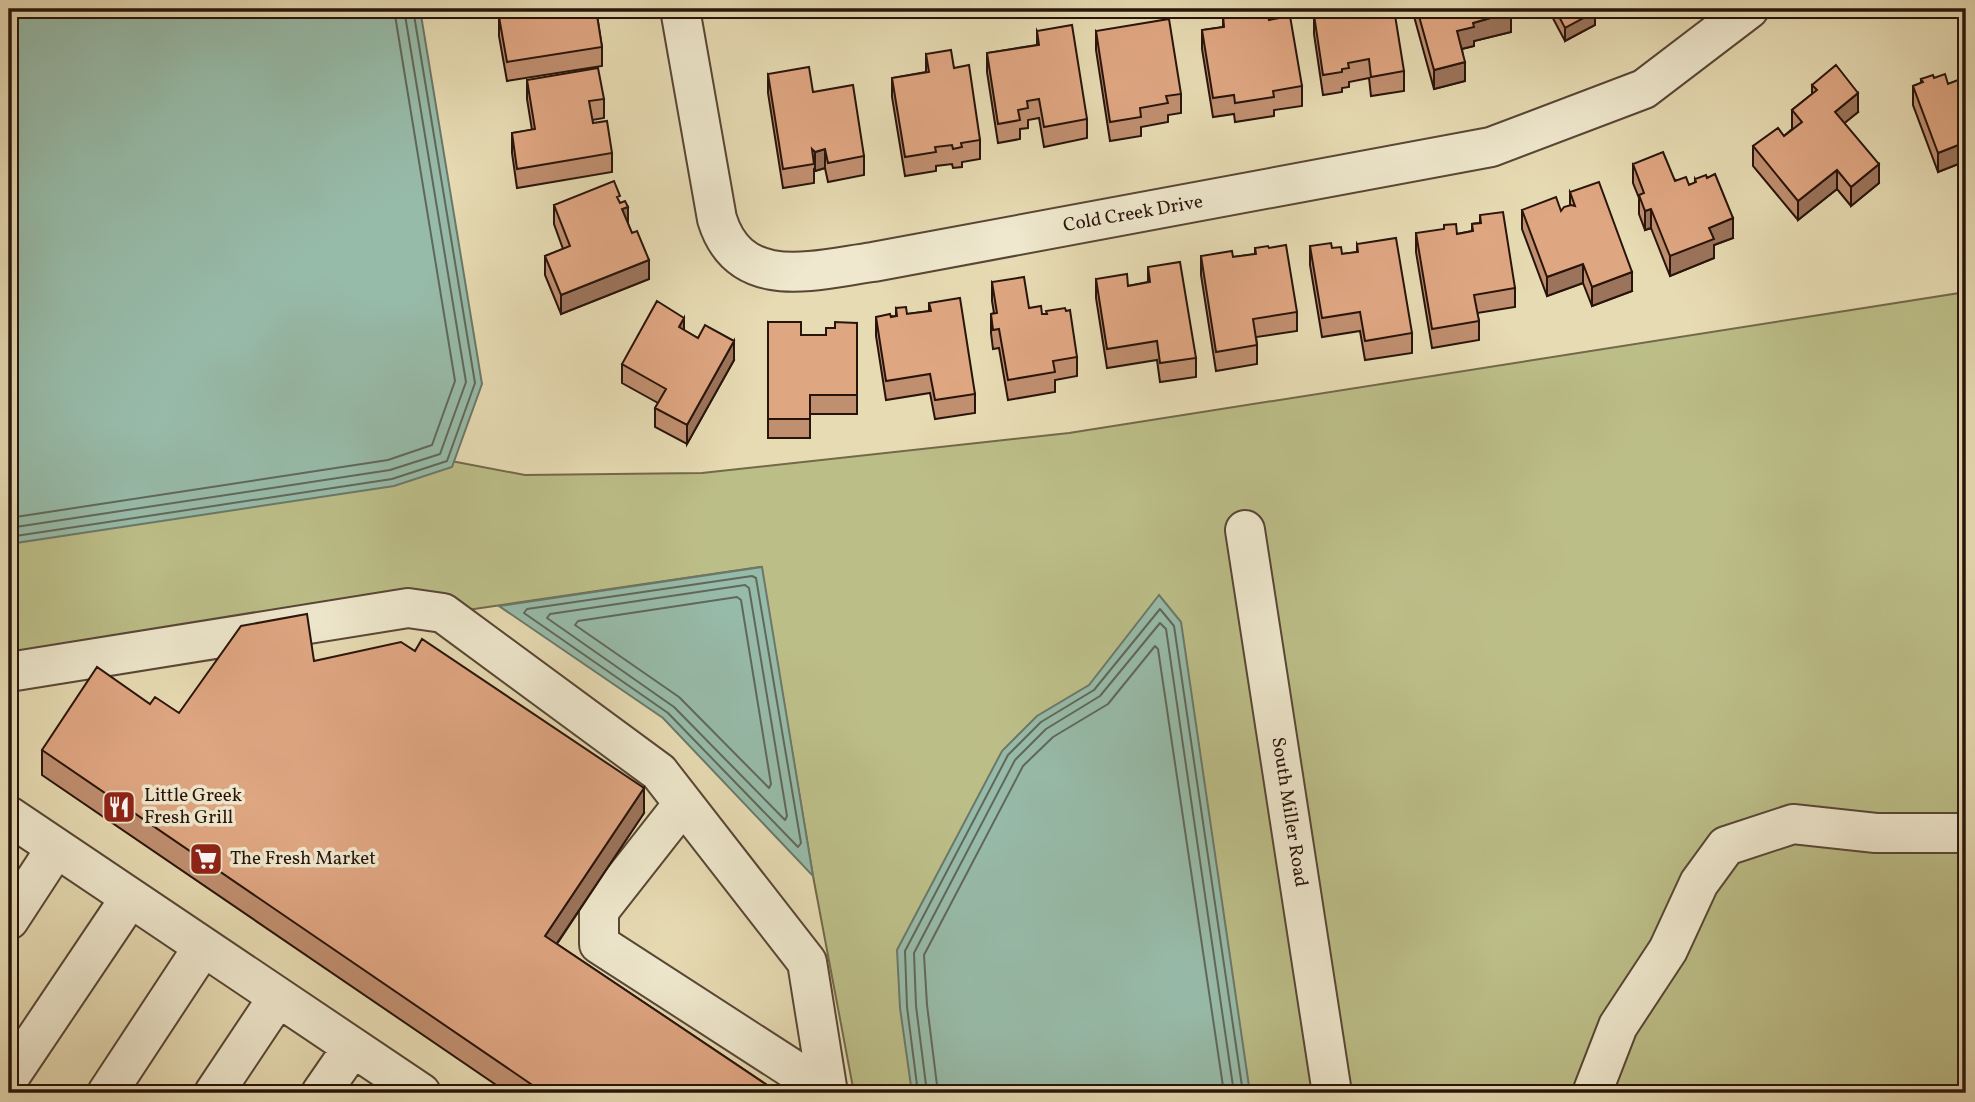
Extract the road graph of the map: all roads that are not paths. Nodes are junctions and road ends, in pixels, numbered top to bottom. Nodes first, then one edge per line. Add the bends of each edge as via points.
1 (680, 9) edge
2 (1749, 9) edge
3 (1245, 530) dead end
4 (9, 672) edge
5 (683, 804) junction
6 (9, 816) edge
7 (1966, 832) edge
8 (56, 848) junction
9 (130, 898) junction
10 (9, 920) edge
11 (203, 947) junction
12 (278, 997) junction
13 (352, 1048) junction
14 (9, 1079) edge
15 (28, 1093) edge
16 (107, 1093) edge
17 (214, 1093) edge
18 (321, 1093) edge
19 (421, 1093) edge
20 (828, 1093) edge
21 (1332, 1093) edge
22 (1592, 1093) edge

1 - 2 street, Cold Creek Drive via 722,237 756,267 785,272 873,262 1492,147 1644,89
3 - 21 street, South Miller Road
4 - 5 street via 408,608 443,612 659,772
5 - 20 street via 807,962
5 - 20 street via 599,911 599,944
6 - 8 street
7 - 22 street via 1876,833 1793,824 1726,846 1699,883 1668,950 1618,1026
8 - 9 street
8 - 10 street
9 - 11 street
9 - 14 street
11 - 12 street
11 - 16 street
12 - 13 street
12 - 17 street
13 - 18 street
13 - 19 street
14 - 15 street

